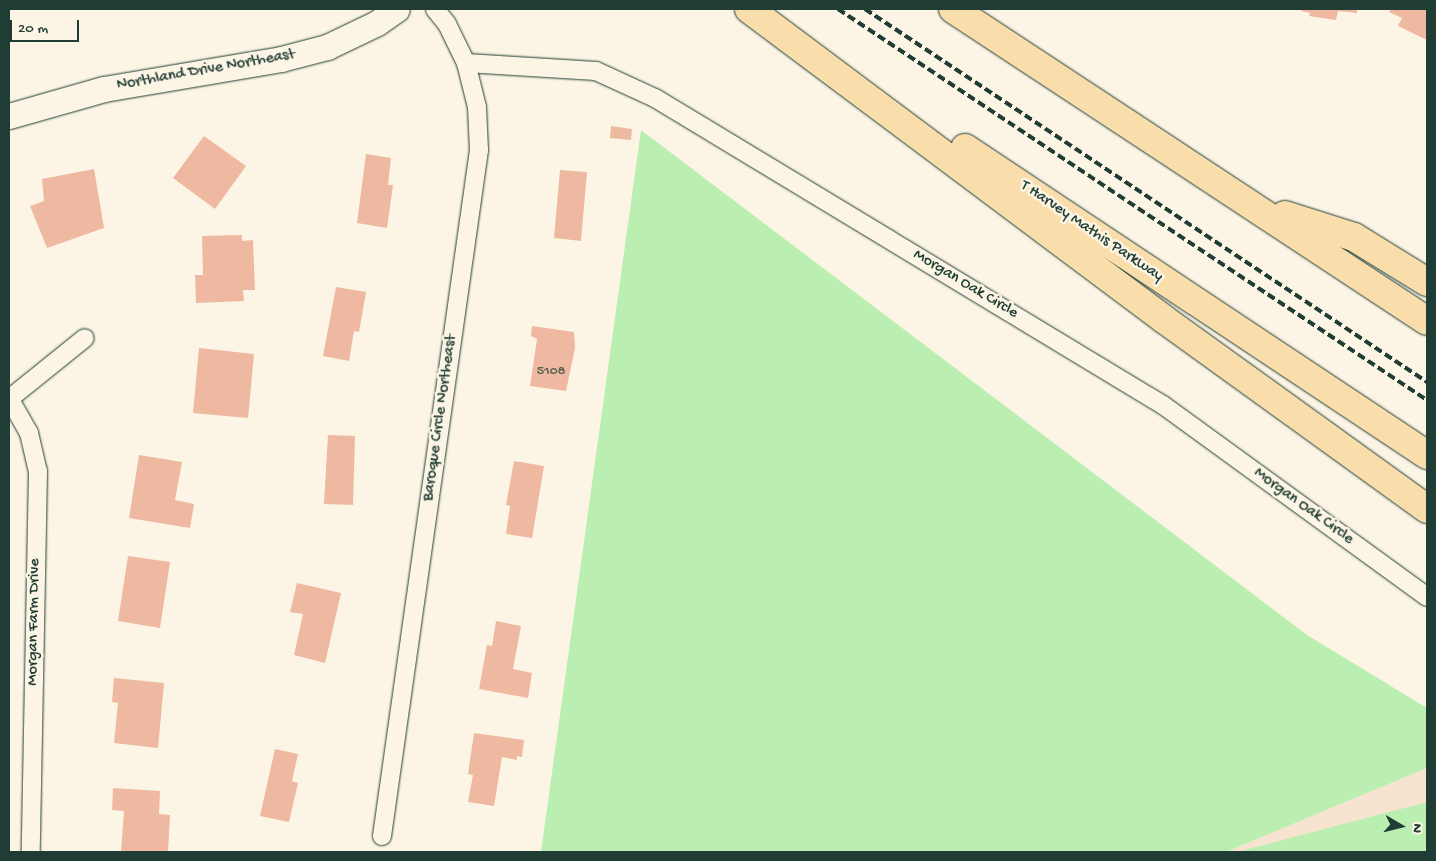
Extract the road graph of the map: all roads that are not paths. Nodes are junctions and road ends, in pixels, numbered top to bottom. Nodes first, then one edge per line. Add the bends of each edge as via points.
1 (397, 9) edge
2 (435, 9) edge
3 (749, 9) edge
4 (755, 9) edge
5 (953, 9) edge
6 (466, 63) junction
7 (9, 116) edge
8 (1254, 205) junction
9 (1427, 282) edge
10 (1427, 321) edge
11 (85, 338) dead end
12 (9, 399) edge
13 (1427, 455) edge
14 (1427, 509) edge
15 (1427, 597) edge
16 (382, 836) dead end
17 (31, 852) edge

1 - 7 street, Northland Drive Northeast via 377,23 327,47 281,59 104,89
2 - 6 street, Baroque Circle Northeast via 447,24
3 - 14 highway via 1194,342
4 - 13 highway, T Harvey Mathis Parkway
5 - 8 highway
6 - 15 street, Morgan Oak Circle via 596,71 655,98 1163,405
6 - 16 street, Baroque Circle Northeast via 477,108 479,150
8 - 9 highway via 1354,237
8 - 10 highway
11 - 12 street
12 - 17 street, Morgan Farm Drive via 29,433 38,471

